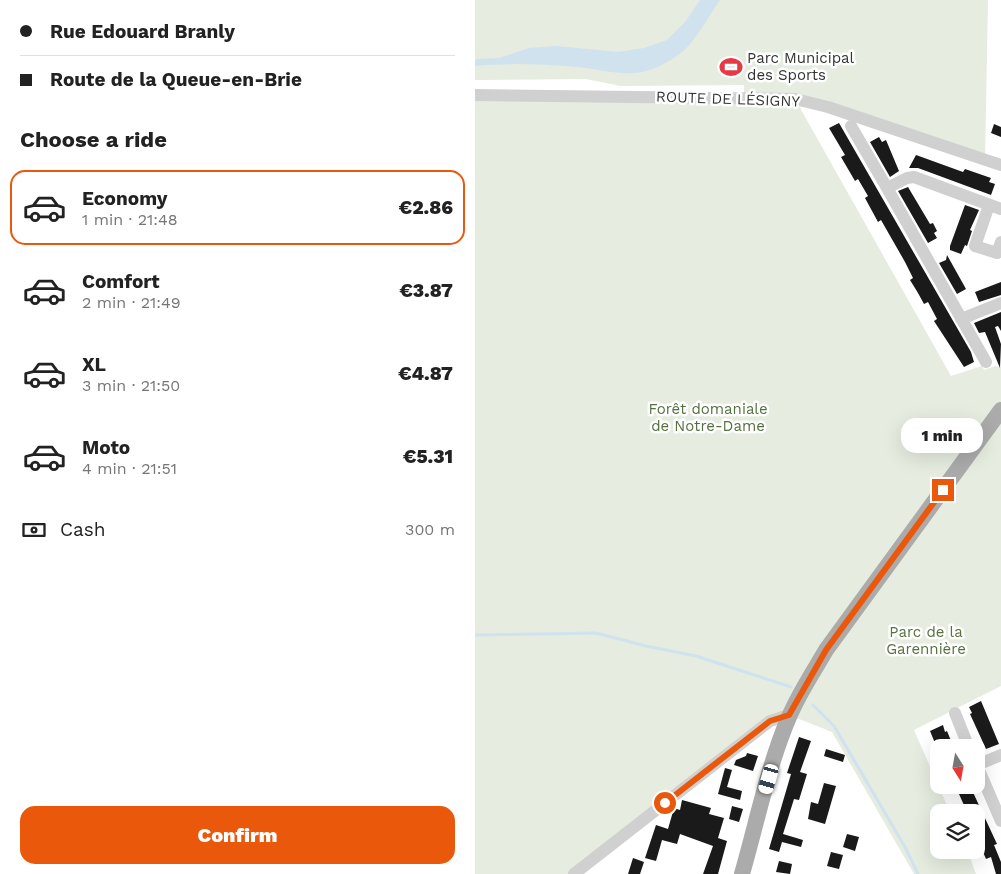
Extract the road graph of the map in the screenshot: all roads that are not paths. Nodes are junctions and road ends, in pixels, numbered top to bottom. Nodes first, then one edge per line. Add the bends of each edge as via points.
1 (475, 95) edge
2 (851, 126) dead end
3 (1001, 165) edge
4 (887, 188) junction
5 (997, 204) edge
6 (1001, 242) edge
7 (1001, 303) edge
8 (961, 319) junction
9 (986, 362) dead end
10 (1001, 410) edge
11 (955, 713) dead end
12 (789, 715) junction
13 (965, 739) edge
14 (1001, 755) edge
15 (985, 761) edge
16 (985, 783) edge
17 (1001, 821) edge
18 (574, 874) edge
19 (741, 874) edge

1 - 3 street, ROUTE DE LÉSIGNY via 795,99
2 - 4 street
4 - 5 street via 914,177
4 - 8 street
5 - 6 street via 975,246 997,253
7 - 8 street
8 - 9 street
10 - 12 main road via 826,650
11 - 13 street
12 - 18 street via 770,721
12 - 19 main road
14 - 15 street
16 - 17 street

